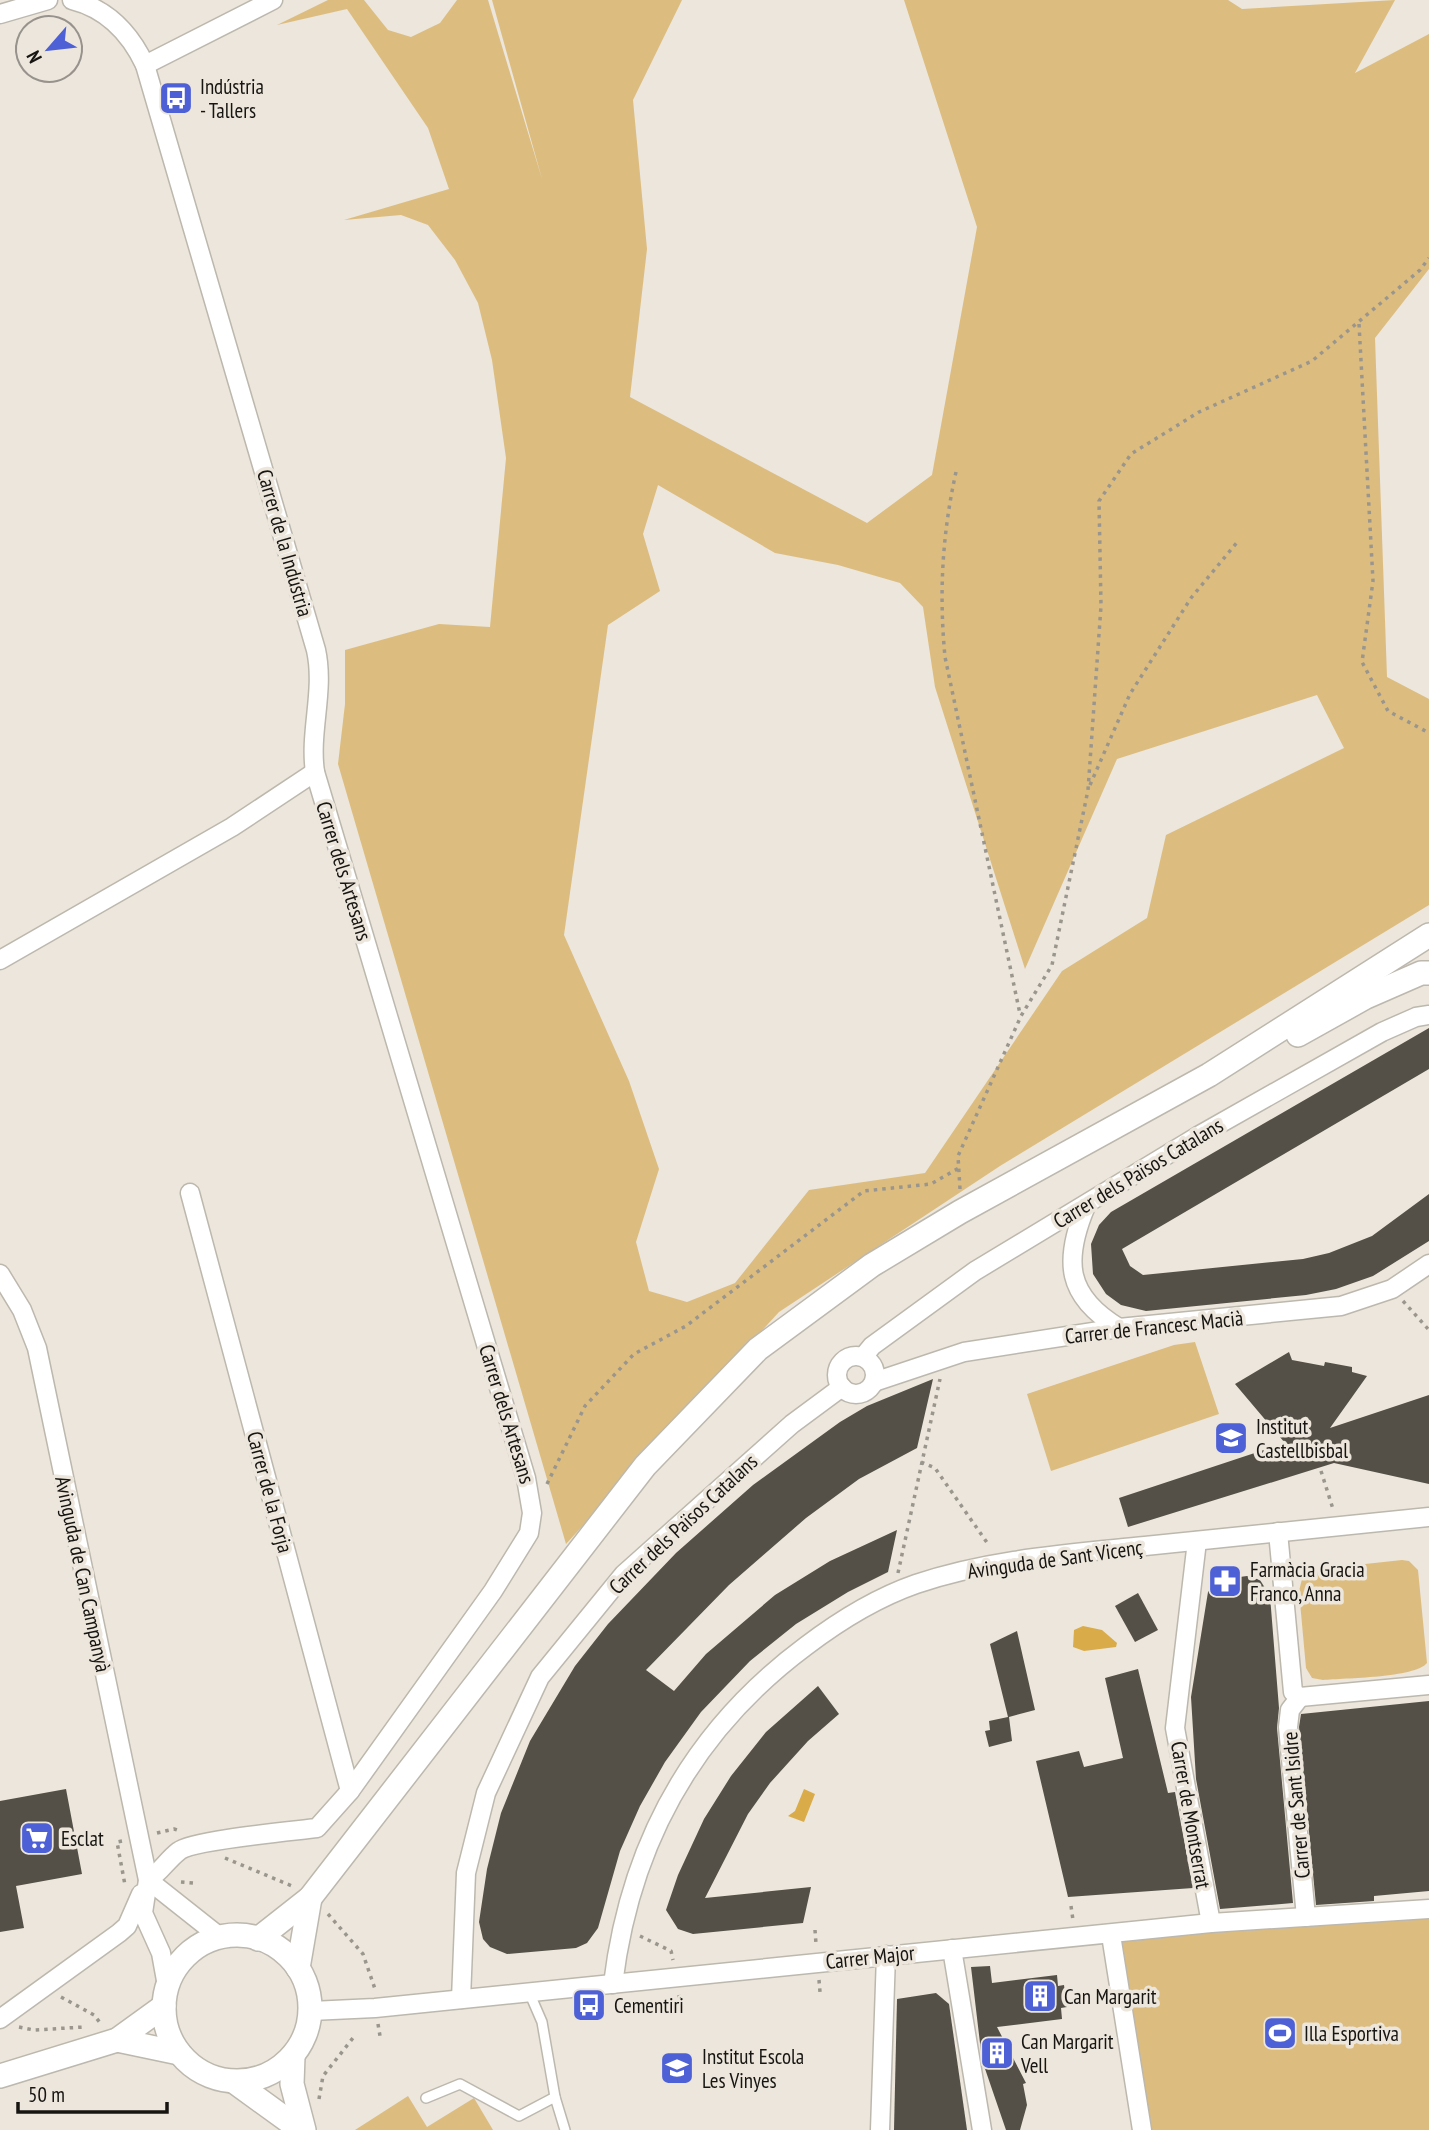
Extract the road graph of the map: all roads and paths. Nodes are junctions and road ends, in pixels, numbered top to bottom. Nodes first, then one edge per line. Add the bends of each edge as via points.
1 (48, 0) edge
2 (72, 0) edge
3 (274, 0) edge
4 (0, 14) edge
5 (145, 65) junction
6 (1429, 258) edge
7 (1359, 324) junction
8 (956, 472) dead end
9 (1239, 540) dead end
10 (1429, 733) edge
11 (315, 772) junction
12 (1088, 790) junction
13 (1429, 935) edge
14 (0, 960) edge
15 (1429, 973) edge
16 (1429, 1015) edge
17 (1021, 1016) junction
18 (1209, 1075) junction
19 (959, 1168) junction
20 (190, 1193) dead end
21 (1086, 1206) junction
22 (960, 1212) junction
23 (1429, 1264) edge
24 (0, 1274) edge
25 (1392, 1289) junction
26 (1119, 1328) junction
27 (1429, 1330) edge
28 (863, 1357) junction
29 (940, 1380) dead end
30 (874, 1382) junction
31 (842, 1387) junction
32 (921, 1462) junction
33 (1321, 1471) dead end
34 (1333, 1510) dead end
35 (532, 1513) junction
36 (1429, 1517) edge
37 (1278, 1532) junction
38 (1197, 1541) junction
39 (988, 1544) dead end
40 (898, 1565) dead end
41 (1429, 1685) edge
42 (1300, 1697) junction
43 (350, 1791) junction
44 (148, 1880) junction
45 (310, 1898) junction
46 (1429, 1909) edge
47 (1307, 1917) junction
48 (1210, 1923) junction
49 (1111, 1935) junction
50 (220, 1937) junction
51 (258, 1938) junction
52 (952, 1949) junction
53 (886, 1955) junction
54 (298, 1968) junction
55 (613, 1984) junction
56 (529, 1992) junction
57 (56, 1995) dead end
58 (165, 1996) junction
59 (461, 1999) junction
60 (311, 2011) junction
61 (8, 2023) edge
62 (353, 2038) dead end
63 (117, 2040) junction
64 (179, 2053) junction
65 (293, 2056) junction
66 (0, 2076) edge
67 (236, 2083) junction
68 (555, 2097) junction
69 (426, 2098) dead end
70 (318, 2101) dead end
71 (302, 2130) edge
72 (565, 2130) edge
73 (880, 2130) edge
74 (982, 2130) edge
75 (1142, 2130) edge

1 - 4 street
2 - 5 street, Carrer de la Indústria via 114,20 127,32
3 - 5 street
5 - 11 street, Carrer de la Indústria via 316,650
6 - 7 path
7 - 10 path via 1373,581 1362,662 1388,712
7 - 12 path via 1312,361 1199,412 1131,454 1099,501 1101,606
8 - 17 path via 945,523 940,602 945,657
9 - 12 path via 1191,598 1130,694
11 - 14 street via 232,827
11 - 35 street, Carrer dels Artesans via 526,1478
12 - 17 path via 1052,965
13 - 18 street
15 - 18 street via 1366,997 1286,1041
16 - 21 street, Carrer dels Països Catalans via 1382,1032 1198,1136
17 - 19 path via 958,1156
18 - 22 street
19 - 22 path
19 - 35 path via 931,1184 864,1191 686,1326 634,1353 585,1406
20 - 43 street, Carrer de la Forja
21 - 26 street via 1071,1249 1072,1268 1086,1303
21 - 28 street, Carrer dels Països Catalans via 975,1271
22 - 45 street via 872,1265 758,1349 645,1466
23 - 25 street, Carrer de Francesc Macià
24 - 44 street, Avinguda de Can Campanyà via 22,1310 37,1348
25 - 26 street, Carrer de Francesc Macià via 1341,1306
25 - 27 path
26 - 30 street, Carrer de Francesc Macià via 964,1352
28 - 30 street via 872,1364
28 - 31 street via 850,1357 841,1364 837,1376
29 - 32 path
30 - 31 street, Carrer de Francesc Macià via 862,1393
31 - 59 street, Carrer dels Països Catalans via 792,1424 624,1574 540,1677 482,1806 466,1873
32 - 39 path via 935,1468
32 - 40 path
33 - 34 path
35 - 43 street, Carrer dels Artesans via 529,1533 493,1591
36 - 37 street, Avinguda de Sant Vicenç
37 - 38 street, Avinguda de Sant Vicenç
37 - 42 street via 1293,1692
38 - 48 street, Carrer de Montserrat via 1175,1727
38 - 55 street, Avinguda de Sant Vicenç via 1040,1557 915,1584 866,1606 774,1670 729,1714 665,1805 639,1866 620,1930
41 - 42 street
42 - 47 street, Carrer de Sant Isidre via 1290,1710 1288,1727
43 - 44 street, Carrer dels Artesans via 317,1828 180,1850 163,1871
44 - 50 street
44 - 58 street, Avinguda de Can Campanyà via 143,1913 161,1952
44 - 61 street via 127,1926
45 - 51 street
45 - 54 street
46 - 47 street, Carrer Major
47 - 48 street, Carrer Major
48 - 49 street, Carrer Major
49 - 52 street, Carrer Major
49 - 75 street
50 - 51 street
50 - 58 street via 189,1953 176,1968
51 - 54 street via 276,1945
52 - 53 street, Carrer Major
52 - 74 street
53 - 55 street, Carrer Major
53 - 73 street
54 - 60 street via 307,1985
55 - 56 street, Carrer Major
56 - 59 street, Carrer Major
56 - 68 lane via 542,2022
57 - 61 path via 94,2015 104,2027 34,2030
58 - 63 street
58 - 64 street via 167,2031
59 - 60 street, Carrer Major
60 - 65 street
62 - 70 path via 323,2076
63 - 64 street
63 - 66 street
64 - 67 street via 196,2069
65 - 67 street via 270,2075
65 - 71 street via 292,2084
67 - 71 street
68 - 69 lane via 519,2116 460,2084
68 - 72 lane

